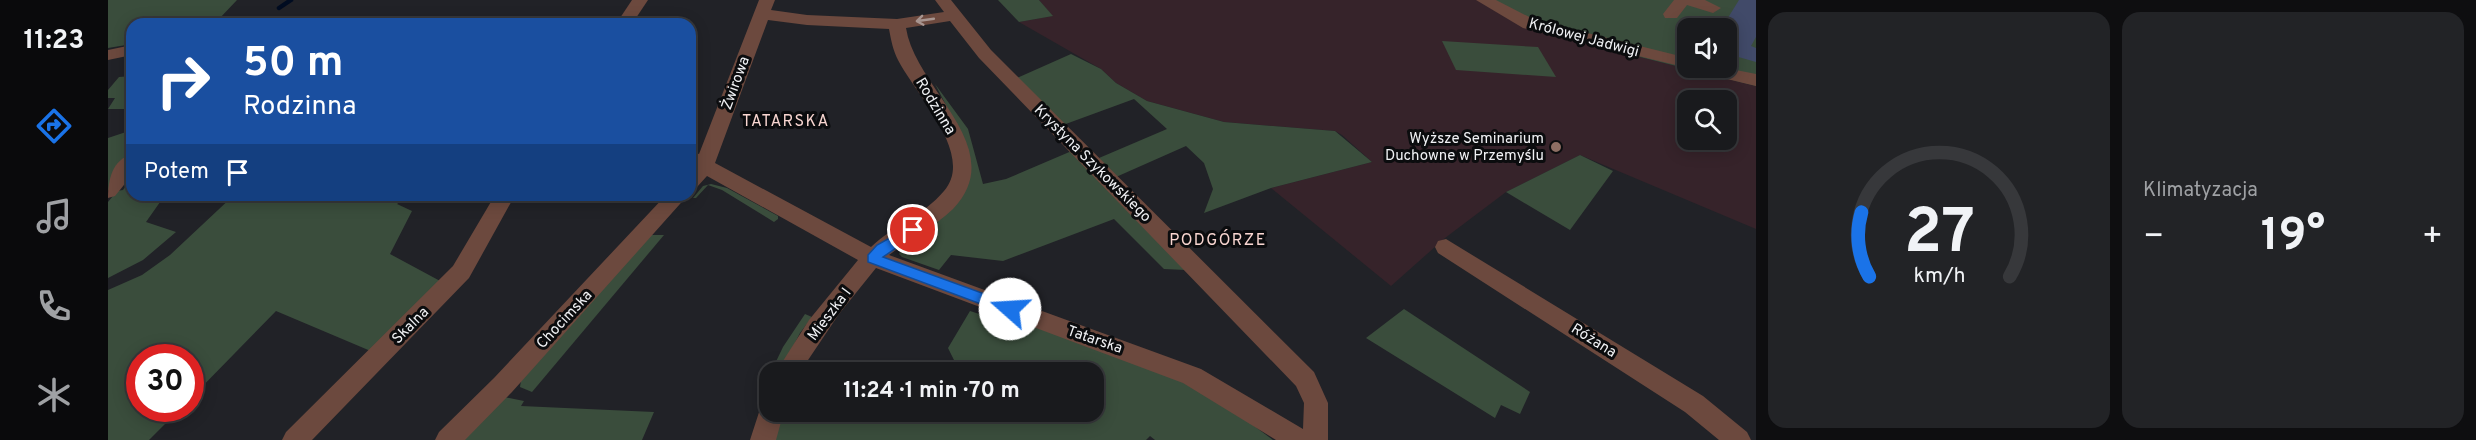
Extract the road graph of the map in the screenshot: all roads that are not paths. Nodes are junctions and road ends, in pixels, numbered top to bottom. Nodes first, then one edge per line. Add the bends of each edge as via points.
1 (640, 0) edge
2 (1484, 0) edge
3 (1682, 0) edge
4 (1688, 0) edge
5 (764, 7) edge
6 (948, 8) edge
7 (1713, 8) dead end
8 (1671, 14) dead end
9 (628, 18) edge
10 (897, 24) junction
11 (126, 51) edge
12 (108, 55) edge
13 (1677, 60) edge
14 (1737, 76) edge
15 (1756, 80) edge
16 (697, 162) edge
17 (126, 168) edge
18 (108, 191) edge
19 (502, 201) edge
20 (672, 201) edge
21 (1446, 247) dead end
22 (873, 258) junction
23 (795, 362) edge
24 (768, 422) edge
25 (295, 440) edge
26 (448, 440) edge
27 (763, 440) edge
28 (1299, 440) edge
29 (1314, 440) edge
30 (1738, 440) edge

1 - 9 street
2 - 13 street, Królowej Jadwigi via 1529,24
3 - 8 street
4 - 7 street
5 - 10 street via 807,20
5 - 16 street, Żwirowa
6 -> 10 street
6 - 29 street, Krystyna Szykowskiego via 985,54 1305,379 1316,403
10 - 22 street, Rodzinna via 900,46 952,132 963,169 960,184 931,215
11 - 12 street
14 - 15 street
16 - 22 street, Tatarska
17 - 18 street
19 - 25 street, Skalna via 461,272
20 - 26 street, Chocimska
21 - 30 street, Różana via 1694,404
22 - 23 street, Mieszka I
22 - 28 street, Tatarska via 1190,375
24 - 27 street

